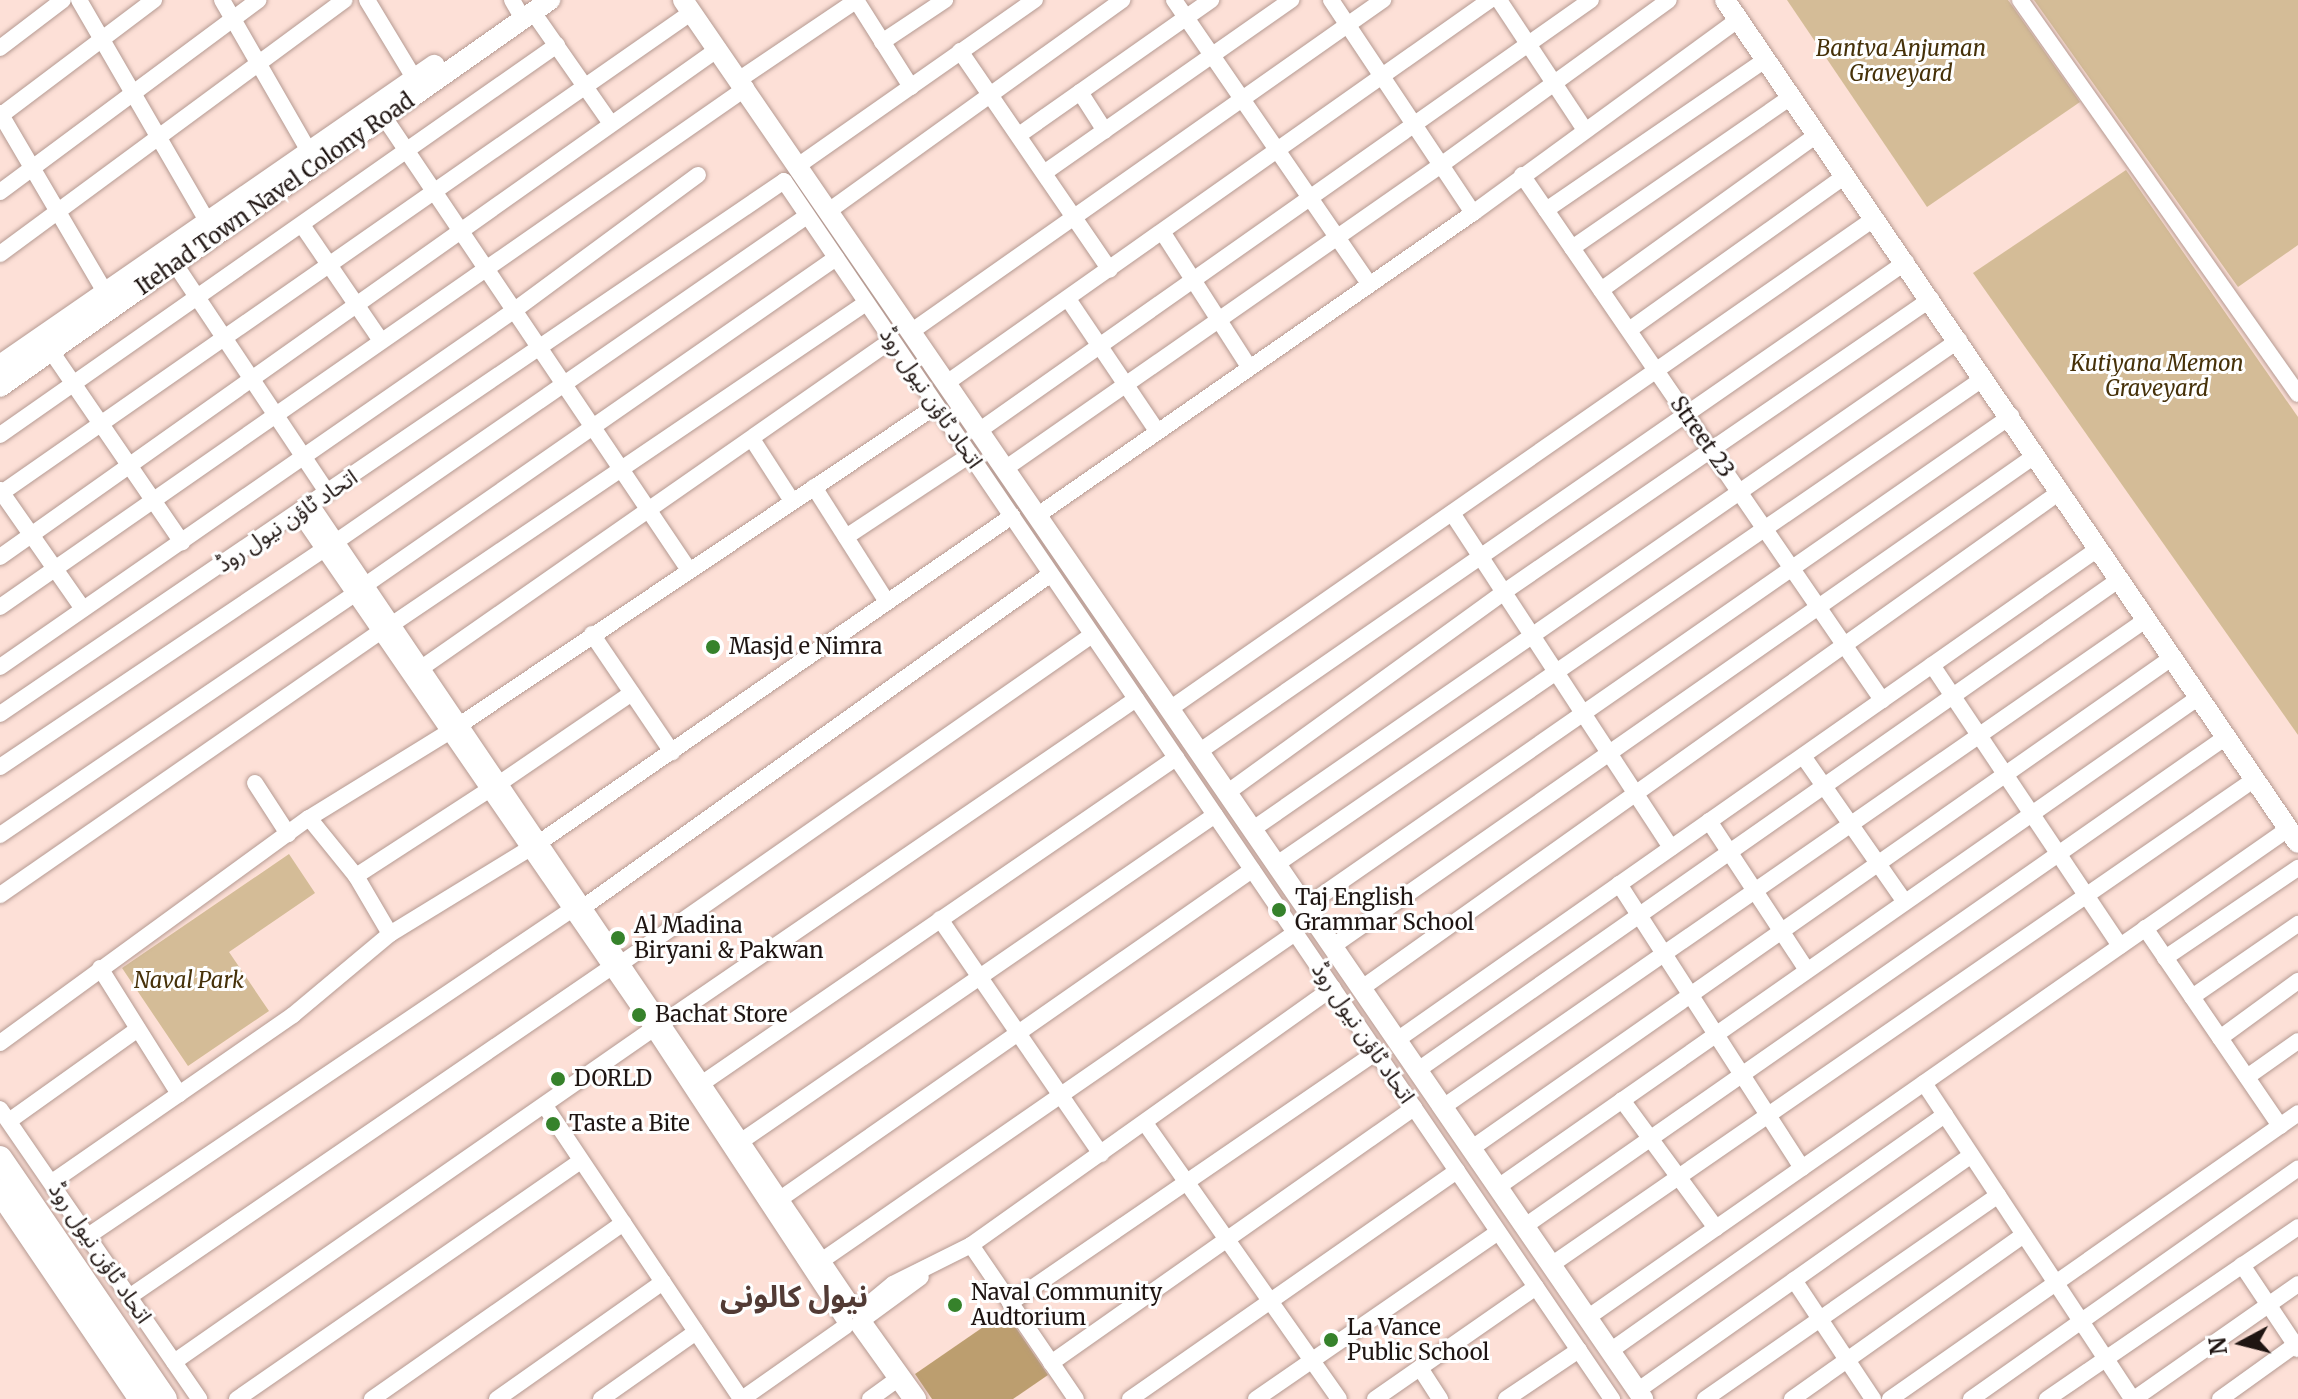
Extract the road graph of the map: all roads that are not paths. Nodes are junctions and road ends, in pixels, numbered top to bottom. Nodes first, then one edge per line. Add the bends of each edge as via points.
1 (63, 0) edge
2 (79, 0) edge
3 (154, 0) edge
4 (222, 0) edge
5 (259, 0) edge
6 (344, 0) edge
7 (367, 0) edge
8 (856, 0) edge
9 (945, 0) edge
10 (1035, 0) edge
11 (1122, 0) edge
12 (1174, 0) edge
13 (1211, 0) edge
14 (1291, 0) edge
15 (1331, 0) edge
16 (1383, 0) edge
17 (1490, 0) edge
18 (1499, 0) edge
19 (1591, 0) edge
20 (1669, 0) edge
21 (1725, 0) edge
22 (2020, 0) edge
23 (527, 6) edge
24 (687, 6) edge
25 (1186, 18) junction
26 (233, 19) junction
27 (1738, 20) junction
28 (1348, 25) junction
29 (102, 39) junction
30 (882, 42) junction
31 (1529, 44) junction
32 (557, 45) junction
33 (0, 48) edge
34 (718, 49) junction
35 (960, 51) junction
36 (1211, 55) junction
37 (1765, 60) junction
38 (258, 63) junction
39 (1383, 78) junction
40 (743, 84) junction
41 (1555, 84) junction
42 (418, 85) junction
43 (586, 85) junction
44 (911, 87) junction
45 (1080, 92) junction
46 (133, 93) junction
47 (990, 93) junction
48 (1791, 97) junction
49 (1242, 99) junction
50 (0, 115) edge
51 (384, 117) junction
52 (611, 124) junction
53 (1414, 125) junction
54 (1585, 130) junction
55 (1105, 131) junction
56 (1019, 135) junction
57 (1817, 135) junction
58 (159, 137) junction
59 (407, 152) junction
60 (1278, 153) junction
61 (312, 157) junction
62 (799, 165) junction
63 (1441, 165) junction
64 (32, 168) junction
65 (1044, 173) junction
66 (698, 175) dead end
67 (1522, 175) junction
68 (1845, 176) junction
69 (432, 191) junction
70 (0, 192) edge
71 (1311, 198) junction
72 (830, 210) junction
73 (1546, 210) junction
74 (58, 211) junction
75 (1473, 213) junction
76 (807, 216) junction
77 (1073, 216) junction
78 (1875, 218) junction
79 (302, 225) junction
80 (212, 228) junction
81 (459, 231) junction
82 (1163, 233) junction
83 (1338, 237) junction
84 (1572, 248) junction
85 (0, 254) edge
86 (836, 258) junction
87 (1906, 262) junction
88 (329, 263) junction
89 (175, 264) junction
90 (484, 270) junction
91 (1110, 270) junction
92 (1194, 280) junction
93 (1369, 284) junction
94 (1601, 290) junction
95 (198, 298) junction
96 (1068, 299) junction
97 (1931, 299) junction
98 (110, 301) junction
99 (866, 303) junction
100 (355, 304) junction
101 (512, 312) junction
102 (1220, 319) junction
103 (1629, 330) junction
104 (912, 331) junction
105 (223, 336) junction
106 (892, 340) junction
107 (1959, 340) junction
108 (381, 341) junction
109 (1100, 346) junction
110 (51, 351) junction
111 (538, 352) junction
112 (1249, 367) junction
113 (1656, 371) junction
114 (2, 372) edge
115 (251, 377) junction
116 (1984, 378) junction
117 (948, 382) junction
118 (74, 384) junction
119 (1125, 385) junction
120 (561, 386) junction
121 (2298, 394) edge
122 (936, 406) junction
123 (275, 414) junction
124 (1686, 415) junction
125 (2011, 416) junction
126 (100, 423) junction
127 (591, 428) junction
128 (980, 430) junction
129 (1157, 431) junction
130 (0, 435) edge
131 (752, 439) junction
132 (1711, 449) junction
133 (970, 455) junction
134 (2036, 455) junction
135 (304, 458) junction
136 (129, 465) junction
137 (1006, 468) junction
138 (620, 470) junction
139 (814, 487) junction
140 (1739, 491) junction
141 (2061, 491) junction
142 (1, 492) edge
143 (328, 493) junction
144 (153, 500) junction
145 (792, 501) junction
146 (306, 510) junction
147 (648, 511) junction
148 (1452, 513) junction
149 (1038, 515) junction
150 (1012, 516) junction
151 (1765, 528) junction
152 (31, 535) junction
153 (846, 537) junction
154 (182, 542) junction
155 (331, 545) junction
156 (2099, 548) junction
157 (0, 557) edge
158 (1481, 557) junction
159 (1792, 568) junction
160 (55, 569) junction
161 (689, 570) junction
162 (1051, 574) junction
163 (2120, 579) junction
164 (359, 590) junction
165 (1504, 592) junction
166 (887, 602) junction
167 (0, 607) edge
168 (1819, 607) junction
169 (83, 609) junction
170 (2147, 619) junction
171 (386, 628) junction
172 (592, 634) junction
173 (1092, 635) junction
174 (1532, 635) junction
175 (1844, 644) junction
176 (2173, 657) junction
177 (1932, 665) junction
178 (0, 667) edge
179 (420, 669) junction
180 (1556, 672) junction
181 (632, 693) junction
182 (1953, 696) junction
183 (2199, 697) junction
184 (1136, 699) junction
185 (1882, 700) junction
186 (1171, 708) junction
187 (1583, 713) junction
188 (0, 714) edge
189 (452, 729) junction
190 (1979, 735) junction
191 (2226, 737) junction
192 (1200, 751) junction
193 (672, 752) junction
194 (1609, 753) junction
195 (1803, 756) junction
196 (1176, 758) junction
197 (0, 767) edge
198 (2005, 774) junction
199 (2255, 779) junction
200 (255, 783) dead end
201 (1824, 786) junction
202 (492, 788) junction
203 (1228, 792) junction
204 (1635, 793) junction
205 (2031, 814) junction
206 (1215, 815) junction
207 (309, 818) junction
208 (1709, 821) junction
209 (1851, 824) junction
210 (1253, 829) junction
211 (288, 834) junction
212 (0, 835) edge
213 (2293, 836) edge
214 (534, 845) junction
215 (1671, 848) junction
216 (1729, 852) junction
217 (2058, 854) junction
218 (1277, 864) junction
219 (1878, 864) junction
220 (2298, 868) edge
221 (1252, 870) junction
222 (356, 876) junction
223 (1619, 884) junction
224 (1755, 890) junction
225 (0, 895) edge
226 (2086, 896) junction
227 (1905, 902) junction
228 (1306, 906) junction
229 (578, 908) junction
230 (1639, 915) junction
231 (940, 919) junction
232 (2298, 924) edge
233 (2145, 928) junction
234 (1782, 931) junction
235 (1295, 933) junction
236 (390, 934) junction
237 (1333, 946) junction
238 (2120, 946) junction
239 (1664, 954) junction
240 (2165, 958) junction
241 (617, 965) junction
242 (100, 968) junction
243 (1807, 970) junction
244 (979, 978) junction
245 (2298, 981) edge
246 (1333, 988) junction
247 (1362, 988) junction
248 (1691, 995) junction
249 (2192, 997) junction
250 (658, 1025) junction
251 (138, 1029) junction
252 (1716, 1034) junction
253 (1017, 1035) junction
254 (2220, 1038) junction
255 (1397, 1040) junction
256 (2298, 1041) edge
257 (0, 1043) edge
258 (1376, 1052) junction
259 (1418, 1070) junction
260 (1742, 1075) junction
261 (2247, 1077) junction
262 (704, 1082) junction
263 (1924, 1083) junction
264 (179, 1094) junction
265 (1061, 1097) junction
266 (1622, 1100) junction
267 (545, 1106) junction
268 (1443, 1107) junction
269 (1414, 1108) junction
270 (2298, 1113) edge
271 (4, 1115) edge
272 (1768, 1115) junction
273 (1945, 1115) junction
274 (1145, 1123) junction
275 (2280, 1126) junction
276 (1651, 1139) junction
277 (743, 1140) junction
278 (1472, 1148) junction
279 (1101, 1154) junction
280 (1971, 1155) junction
281 (0, 1158) edge
282 (581, 1161) junction
283 (1802, 1168) junction
284 (2298, 1168) edge
285 (1457, 1171) junction
286 (1679, 1177) junction
287 (52, 1182) junction
288 (1187, 1182) junction
289 (1498, 1187) junction
290 (0, 1191) edge
291 (1998, 1195) junction
292 (783, 1197) junction
293 (623, 1223) junction
294 (1525, 1226) junction
295 (2298, 1227) edge
296 (1716, 1228) junction
297 (1498, 1232) junction
298 (2024, 1235) junction
299 (88, 1236) junction
300 (1227, 1240) junction
301 (971, 1245) junction
302 (824, 1259) junction
303 (1551, 1265) junction
304 (2242, 1265) junction
305 (69, 1275) junction
306 (1794, 1280) junction
307 (663, 1282) junction
308 (2055, 1283) junction
309 (2298, 1284) edge
310 (1536, 1287) junction
311 (129, 1297) junction
312 (1271, 1301) junction
313 (1010, 1303) junction
314 (2269, 1305) junction
315 (1587, 1318) junction
316 (1820, 1319) junction
317 (855, 1320) junction
318 (2081, 1322) junction
319 (696, 1332) junction
320 (2297, 1346) edge
321 (1579, 1350) junction
322 (1610, 1351) junction
323 (2105, 1358) junction
324 (1312, 1360) junction
325 (1847, 1360) junction
326 (174, 1362) junction
327 (1051, 1363) junction
328 (1420, 1368) junction
329 (896, 1392) edge
330 (1640, 1395) edge
331 (141, 1399) edge
332 (165, 1399) edge
333 (199, 1399) edge
334 (237, 1399) edge
335 (372, 1399) edge
336 (497, 1399) edge
337 (601, 1399) edge
338 (742, 1399) edge
339 (870, 1399) edge
340 (915, 1399) edge
341 (1076, 1399) edge
342 (1130, 1399) edge
343 (1256, 1399) edge
344 (1339, 1399) edge
345 (1375, 1399) edge
346 (1440, 1399) edge
347 (1506, 1399) edge
348 (1612, 1399) edge
349 (1705, 1399) edge
350 (1792, 1399) edge
351 (1873, 1399) edge
352 (1890, 1399) edge
353 (1971, 1399) edge
354 (2047, 1399) edge
355 (2133, 1399) edge
356 (2220, 1399) edge

1 - 33 street
2 - 29 street
3 - 29 street
4 - 26 street
5 - 26 street
6 - 38 street
7 - 42 street
8 - 30 street
8 - 40 street
9 - 30 street
10 - 35 street
11 - 47 street
12 - 25 street
13 - 25 street
14 - 36 street
15 - 28 street
16 - 28 street
17 - 39 street
18 - 31 street
19 - 31 street
20 - 41 street
21 - 27 street
22 - 121 street
23 - 32 street
23 - 42 street, Itehad Town Navel Colony Road
24 - 34 street
24 - 43 street
25 - 36 street
25 - 45 street
26 - 38 street
26 - 46 street
27 - 37 street
27 - 54 street
28 - 39 street
28 - 49 street
29 - 46 street
29 - 50 street
30 - 44 street
31 - 41 street
31 - 53 street
32 - 43 street
32 - 59 street
34 - 40 street
34 - 52 street
35 - 44 street
35 - 47 street
36 - 49 street
36 - 55 street
37 - 48 street
37 - 73 street
38 - 58 street
38 - 61 street
39 - 53 street
39 - 60 street
40 - 62 street
40 - 90 street
41 - 54 street
41 - 63 street
42 - 51 street, Itehad Town Navel Colony Road
42 - 61 street, Itehad Town Navel Colony Road
43 - 52 street
43 - 69 street
44 - 62 street
45 - 55 street
45 - 56 street
46 - 58 street
46 - 64 street
47 - 56 street
47 - 72 street
48 - 57 street
48 - 84 street
49 - 60 street
49 - 77 street
50 - 64 street
51 - 59 street
51 - 61 street, Itehad Town Navel Colony Road
52 - 81 street
53 - 63 street
53 - 71 street
54 - 67 street
55 - 65 street
56 - 65 street
57 - 68 street
57 - 94 street
58 - 74 street
58 - 80 street
59 - 69 street
59 - 79 street
60 - 71 street
60 - 82 street
61 - 80 street, Itehad Town Navel Colony Road
62 - 72 street
63 - 75 street
63 - 83 street
64 - 70 street
64 - 74 street
65 - 77 street
66 - 101 street
67 - 73 street, Street 23
67 - 75 street
68 - 78 street
68 - 103 street
69 - 81 street
69 - 88 street
71 - 83 street
71 - 92 street
72 - 104 street
73 - 84 street, Street 23
74 - 85 street
74 - 98 street
75 - 93 street
76 - 86 street, اتحاد ٹاؤن نیول روڈ
76 - 111 street, اتحاد ٹاؤن نیول روڈ via 784,181
76 - 120 street
77 - 91 street
77 - 104 street
78 - 87 street
78 - 113 street
79 - 88 street
79 - 95 street
80 - 89 street, Itehad Town Navel Colony Road
80 - 98 street, Itehad Town Navel Colony Road
81 - 90 street
81 - 100 street
82 - 91 street
82 - 92 street
83 - 93 street
83 - 102 street
84 - 94 street, Street 23
86 - 99 street, اتحاد ٹاؤن نیول روڈ
86 - 127 street
87 - 97 street
87 - 124 street
88 - 100 street
88 - 105 street
89 - 95 street
89 - 98 street, Itehad Town Navel Colony Road
90 - 101 street
90 - 108 street
91 - 96 street
92 - 102 street
92 - 109 street
93 - 112 street
94 - 103 street, Street 23
95 - 105 street
95 - 118 street
96 - 109 street
96 - 117 street
97 - 107 street
97 - 132 street
98 - 110 street, Itehad Town Navel Colony Road
98 - 114 street, Itehad Town Navel Colony Road
99 - 106 street, اتحاد ٹاؤن نیول روڈ
99 - 138 street
100 - 108 street
100 - 115 street
101 - 111 street
101 - 135 street
102 - 112 street
102 - 119 street
103 - 113 street, Street 23
104 - 117 street
105 - 115 street
105 - 126 street
106 - 122 street, اتحاد ٹاؤن نیول روڈ
106 - 131 street
107 - 116 street
107 - 140 street
108 - 123 street
109 - 119 street
109 - 128 street
110 - 114 street, Itehad Town Navel Colony Road
110 - 118 street
111 - 120 street
111 - 143 street, اتحاد ٹاؤن نیول روڈ
112 - 129 street
113 - 124 street, Street 23
113 - 148 street
115 - 123 street
115 - 136 street
116 - 125 street
116 - 151 street
117 - 128 street
118 - 126 street
118 - 130 street
119 - 129 street
119 - 137 street
120 - 127 street
120 - 155 street
122 - 133 street, اتحاد ٹاؤن نیول روڈ
122 - 139 street
123 - 135 street
123 - 144 street
124 - 132 street, Street 23
124 - 158 street
125 - 134 street
125 - 159 street
126 - 136 street
126 - 142 street
127 - 138 street
127 - 164 street
128 - 137 street
129 - 149 street
131 - 145 street
131 - 147 street
132 - 140 street, Street 23
132 - 165 street
133 - 150 street, اتحاد ٹاؤن نیول روڈ
133 - 153 street
134 - 141 street
134 - 168 street
135 - 143 street
135 - 154 street
136 - 144 street
136 - 152 street
137 - 149 street
138 - 147 street
138 - 171 street
139 - 145 street
139 - 153 street
140 - 151 street, Street 23
140 - 174 street
141 - 156 street
141 - 175 street
142 - 152 street
143 - 146 street, اتحاد ٹاؤن نیول روڈ
144 - 154 street
144 - 160 street
145 - 161 street
146 - 155 street
146 - 188 street, اتحاد ٹاؤن نیول روڈ
147 - 161 street
147 - 179 street
148 - 158 street
148 - 186 street
149 - 186 street
150 - 162 street, اتحاد ٹاؤن نیول روڈ
150 - 166 street
151 - 159 street, Street 23
151 - 180 street
152 - 157 street
152 - 160 street
153 - 166 street
154 - 169 street
155 - 164 street
155 - 197 street
156 - 163 street
156 - 177 street
158 - 165 street
158 - 192 street
159 - 168 street, Street 23
159 - 187 street
160 - 167 street
160 - 169 street
161 - 172 street
162 - 173 street, اتحاد ٹاؤن نیول روڈ
162 - 229 street
163 - 170 street
163 - 182 street
164 - 171 street
164 - 212 street
165 - 174 street
165 - 203 street
166 - 193 street
168 - 175 street, Street 23
168 - 194 street
169 - 178 street
170 - 176 street
170 - 190 street
171 - 179 street
171 - 189 street
171 - 225 street
172 - 181 street
172 - 189 street
173 - 184 street, اتحاد ٹاؤن نیول روڈ
173 - 241 street
174 - 180 street
174 - 210 street
175 - 185 street, Street 23
175 - 204 street
176 - 183 street
176 - 198 street
177 - 182 street
177 - 185 street
179 - 189 street
180 - 187 street
180 - 218 street
181 - 193 street
181 - 202 street
182 - 190 street
182 - 201 street
183 - 191 street
183 - 205 street
184 - 196 street, اتحاد ٹاؤن نیول روڈ
184 - 250 street
185 - 195 street
186 - 192 street
187 - 194 street
187 - 228 street
189 - 202 street
189 - 207 street
190 - 198 street
190 - 209 street
191 - 199 street
191 - 217 street
192 - 203 street
193 - 214 street
194 - 204 street
194 - 237 street
195 - 201 street
195 - 208 street
196 - 206 street, اتحاد ٹاؤن نیول روڈ
196 - 231 street
198 - 205 street
198 - 219 street
199 - 213 street
199 - 226 street
200 - 211 street
201 - 209 street
201 - 216 street
202 - 214 street
202 - 222 street
203 - 210 street
204 - 215 street
204 - 247 street
205 - 217 street
205 - 227 street
206 - 221 street, اتحاد ٹاؤن نیول روڈ
206 - 244 street
207 - 211 street
207 - 222 street
208 - 215 street
208 - 216 street
209 - 219 street
209 - 224 street
210 - 218 street
211 - 242 street
213 - 233 street
214 - 229 street
214 - 236 street
215 - 223 street
216 - 224 street
216 - 230 street
217 - 226 street
217 - 260 street
218 - 228 street
219 - 227 street
219 - 234 street
220 - 240 street
221 - 235 street, اتحاد ٹاؤن نیول روڈ
221 - 253 street
222 - 236 street
223 - 230 street
223 - 255 street
224 - 234 street
224 - 239 street
226 - 238 street
226 - 272 street
227 - 243 street
228 - 237 street
229 - 241 street
229 - 299 street
230 - 239 street
230 - 259 street
231 - 244 street
231 - 262 street
232 - 249 street
233 - 238 street
233 - 240 street
234 - 243 street
234 - 248 street
235 - 246 street, اتحاد ٹاؤن نیول روڈ
235 - 265 street
236 - 264 street via 293,1015
237 - 247 street
238 - 263 street
239 - 248 street
239 - 268 street
240 - 249 street
241 - 250 street
241 - 311 street
242 - 251 street
242 - 257 street
243 - 252 street
244 - 253 street
244 - 277 street
245 - 254 street
246 - 258 street, اتحاد ٹاؤن نیول روڈ
246 - 274 street
247 - 255 street
248 - 252 street
248 - 278 street
249 - 254 street
250 - 262 street
250 - 267 street
250 - 317 street
251 - 264 street
251 - 271 street
252 - 260 street
252 - 266 street
253 - 265 street
253 - 292 street
254 - 261 street
255 - 259 street
256 - 261 street
258 - 269 street, اتحاد ٹاؤن نیول روڈ
258 - 288 street
259 - 268 street
260 - 272 street
260 - 276 street
261 - 275 street
262 - 277 street
263 - 273 street
263 - 283 street
264 - 287 street
265 - 279 street
265 - 302 street
266 - 276 street
266 - 289 street
267 - 282 street
267 - 326 street
268 - 278 street
269 - 285 street, اتحاد ٹاؤن نیول روڈ
269 - 300 street
270 - 275 street
271 - 287 street, اتحاد ٹاؤن نیول روڈ
272 - 283 street
272 - 286 street
273 - 280 street
273 - 322 street
274 - 279 street
274 - 288 street
275 - 308 street
276 - 286 street
276 - 294 street
277 - 292 street
278 - 289 street
279 - 301 street
280 - 291 street
280 - 306 street
281 - 305 main road
282 - 293 street
282 - 334 street
283 - 296 street
284 - 318 street
285 - 297 street, اتحاد ٹاؤن نیول روڈ
285 - 312 street
286 - 296 street
286 - 303 street
287 - 299 street, اتحاد ٹاؤن نیول روڈ
288 - 300 street
288 - 313 street
289 - 294 street
290 - 305 main road
291 - 298 street
291 - 316 street
292 - 302 street
293 - 307 street
293 - 335 street
294 - 303 street
295 - 304 street
296 - 315 street
297 - 310 street, اتحاد ٹاؤن نیول روڈ
297 - 324 street
298 - 308 street
298 - 325 street
299 - 311 street, اتحاد ٹاؤن نیول روڈ
300 - 312 street
300 - 327 street
301 - 313 street
301 - 317 street
302 - 317 street
303 - 315 street
304 - 314 street
304 - 323 street
305 - 331 main road
305 - 332 main road
306 - 316 street
306 - 330 street
307 - 319 street
307 - 336 street
308 - 318 street
308 - 352 street
309 - 314 street
310 - 321 street, اتحاد ٹاؤن نیول روڈ
310 - 328 street
311 - 326 street, اتحاد ٹاؤن نیول روڈ
312 - 324 street
312 - 342 street
313 - 327 street
314 - 320 street
314 - 355 street
315 - 322 street
316 - 325 street
316 - 349 street
317 - 329 main road
317 - 338 street
317 - 340 main road
318 - 323 street
318 - 353 street
319 - 337 street
319 - 338 street
320 - 356 street
321 - 347 street
321 - 348 street, اتحاد ٹاؤن نیول روڈ
322 - 330 street
323 - 354 street
323 - 355 street
324 - 343 street
324 - 344 street
325 - 350 street
325 - 351 street
326 - 333 street, اتحاد ٹاؤن نیول روڈ
327 - 341 street
328 - 345 street
328 - 346 street
329 - 339 street

